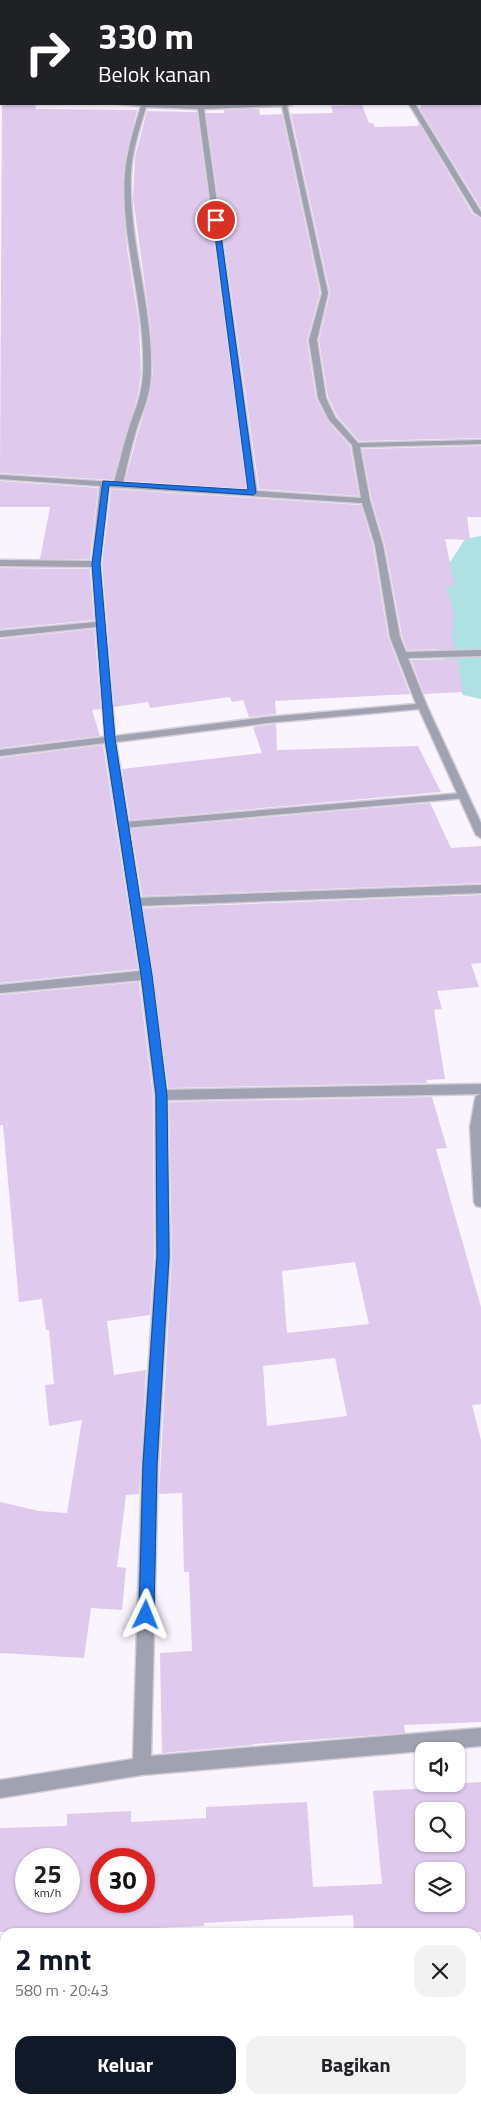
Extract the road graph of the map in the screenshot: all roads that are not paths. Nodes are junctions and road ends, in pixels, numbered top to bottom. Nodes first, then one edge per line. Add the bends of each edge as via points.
1 (144, 105) edge
2 (172, 105) edge
3 (242, 105) edge
4 (284, 105) edge
5 (413, 105) edge
6 (201, 106) junction
7 (481, 215) edge
8 (481, 442) edge
9 (356, 445) junction
10 (0, 477) edge
11 (105, 483) junction
12 (118, 484) junction
13 (253, 493) junction
14 (366, 500) junction
15 (0, 563) edge
16 (96, 564) junction
17 (100, 624) junction
18 (0, 634) edge
19 (481, 653) edge
20 (402, 655) junction
21 (422, 706) junction
22 (110, 739) junction
23 (0, 753) edge
24 (462, 796) junction
25 (124, 825) junction
26 (481, 835) edge
27 (481, 889) edge
28 (135, 902) junction
29 (146, 975) junction
30 (0, 989) edge
31 (481, 1089) edge
32 (161, 1095) junction
33 (481, 1100) edge
34 (481, 1202) edge
35 (481, 1737) edge
36 (142, 1766) junction
37 (0, 1789) edge

1 - 12 street via 128,172 129,220 140,286 147,372 144,400 132,430
2 - 6 street
3 - 6 street
4 - 9 street via 325,293 313,340 322,398 332,418
5 - 7 street
6 - 13 street
8 - 9 street
9 - 14 street
10 - 11 street
11 - 12 street
11 - 16 street
12 - 13 street
13 - 14 street
14 - 20 street via 379,545 394,637
15 - 16 street
16 - 17 street
17 - 18 street
17 - 22 street
19 - 20 street
20 - 21 street
21 - 22 street
21 - 24 street
22 - 23 street
22 - 25 street
24 - 25 street
24 - 26 street
25 - 28 street
27 - 28 street
28 - 29 street
29 - 30 street
29 - 32 street
31 - 32 street
32 - 36 street via 163,1256 150,1464
33 - 34 street via 477,1127
35 - 36 street
36 - 37 street

